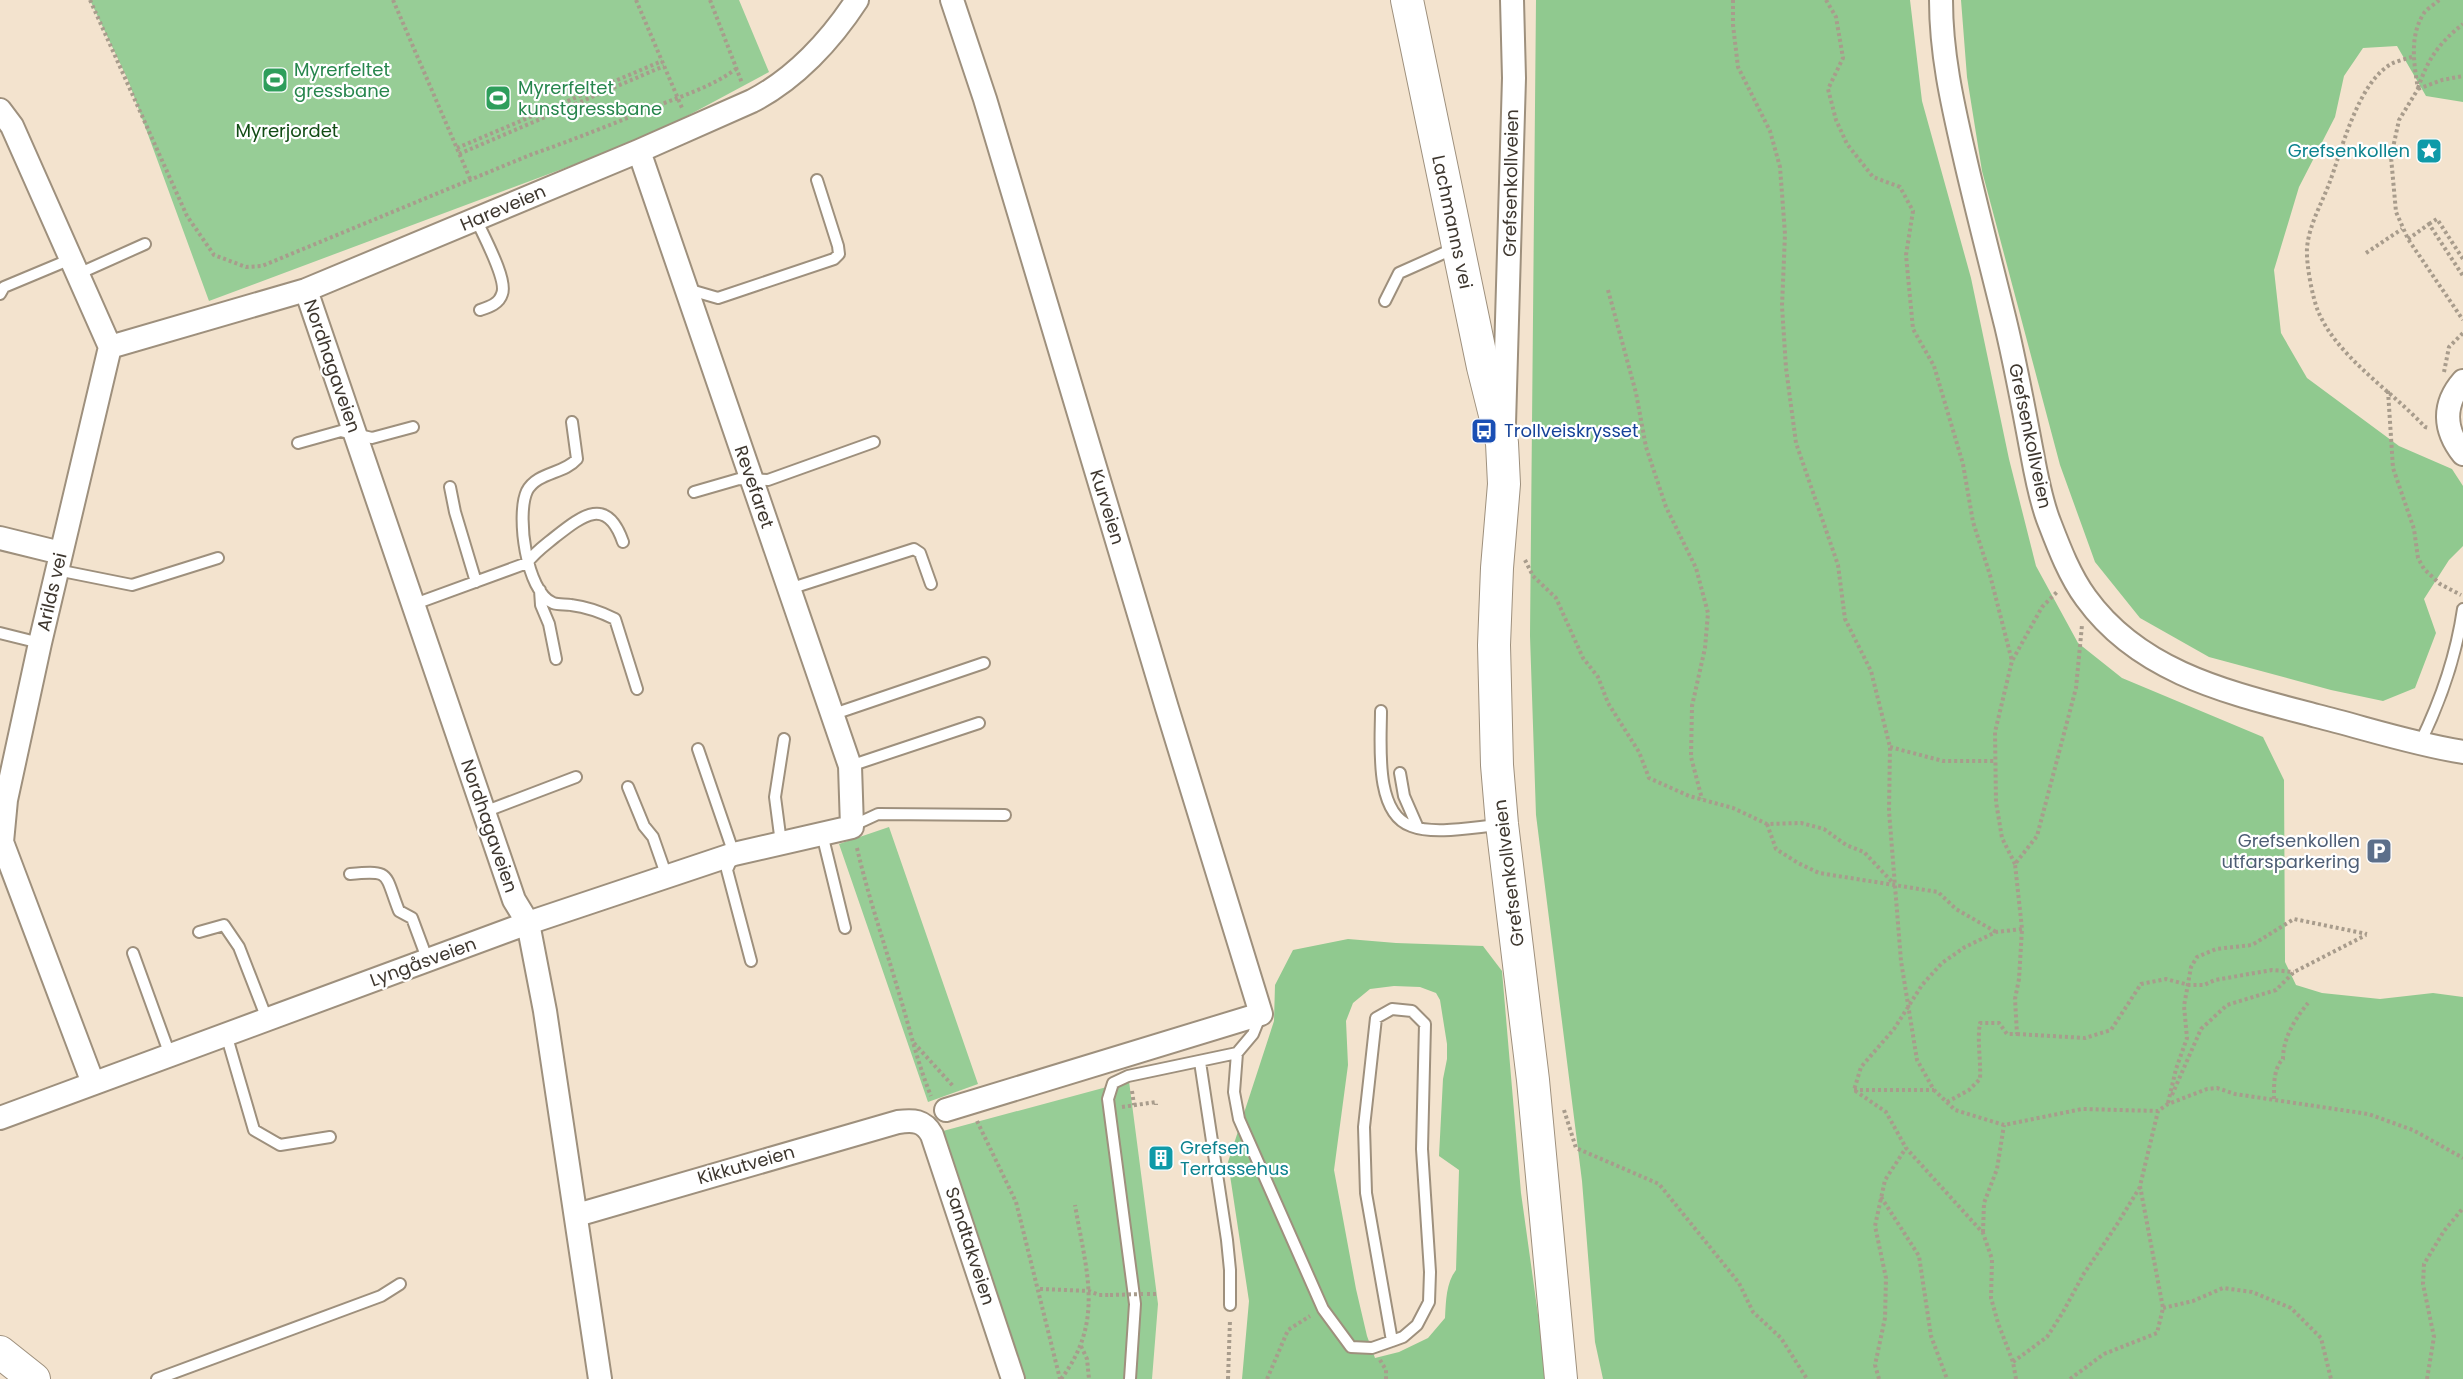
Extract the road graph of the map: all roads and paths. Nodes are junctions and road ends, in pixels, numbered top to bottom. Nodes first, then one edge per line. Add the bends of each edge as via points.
1 (90, 0) edge
2 (393, 0) edge
3 (636, 0) edge
4 (710, 0) edge
5 (856, 0) edge
6 (952, 0) edge
7 (1407, 0) edge
8 (1512, 0) edge
9 (1733, 0) edge
10 (1826, 0) edge
11 (1941, 0) edge
12 (2439, 0) edge
13 (2463, 24) edge
14 (2412, 57) junction
15 (663, 64) junction
16 (2463, 76) edge
17 (2418, 89) junction
18 (678, 98) junction
19 (0, 110) edge
20 (691, 128) junction
21 (457, 148) junction
22 (639, 151) junction
23 (459, 153) junction
24 (817, 180) dead end
25 (471, 181) junction
26 (476, 219) junction
27 (2429, 224) junction
28 (2402, 229) junction
29 (2408, 238) junction
30 (145, 244) dead end
31 (1457, 247) junction
32 (2366, 253) dead end
33 (2463, 259) edge
34 (74, 266) junction
35 (2463, 276) edge
36 (687, 289) junction
37 (306, 290) junction
38 (1608, 290) dead end
39 (0, 294) edge
40 (1385, 301) dead end
41 (480, 310) dead end
42 (2463, 321) edge
43 (2463, 333) edge
44 (2458, 337) dead end
45 (110, 347) junction
46 (1495, 366) junction
47 (2463, 381) edge
48 (2387, 390) junction
49 (572, 422) dead end
50 (412, 427) dead end
51 (2436, 430) dead end
52 (355, 433) junction
53 (874, 442) dead end
54 (298, 443) dead end
55 (1502, 443) joint
56 (2463, 454) edge
57 (751, 478) junction
58 (450, 487) dead end
59 (694, 492) dead end
60 (0, 538) edge
61 (623, 542) dead end
62 (1521, 551) dead end
63 (218, 558) dead end
64 (59, 561) junction
65 (527, 563) junction
66 (2073, 577) junction
67 (476, 582) junction
68 (931, 584) dead end
69 (789, 589) junction
70 (540, 590) junction
71 (2463, 596) edge
72 (2085, 597) junction
73 (411, 605) junction
74 (2463, 609) edge
75 (0, 633) edge
76 (40, 644) junction
77 (556, 659) dead end
78 (2012, 661) junction
79 (984, 663) dead end
80 (637, 689) dead end
81 (1381, 711) dead end
82 (831, 715) junction
83 (979, 723) dead end
84 (784, 739) dead end
85 (2420, 743) junction
86 (1890, 747) junction
87 (698, 749) dead end
88 (2463, 752) edge
89 (1995, 761) junction
90 (6, 766) edge
91 (850, 766) junction
92 (1400, 773) dead end
93 (576, 777) dead end
94 (628, 787) dead end
95 (1702, 800) junction
96 (484, 812) junction
97 (1005, 815) dead end
98 (1502, 824) junction
99 (1767, 824) junction
100 (852, 826) junction
101 (1418, 828) junction
102 (822, 834) junction
103 (1, 842) edge
104 (781, 843) junction
105 (734, 854) junction
106 (2015, 864) junction
107 (350, 874) dead end
108 (667, 877) junction
109 (1894, 884) junction
110 (528, 923) junction
111 (845, 928) dead end
112 (2022, 929) junction
113 (200, 932) dead end
114 (1996, 932) junction
115 (133, 953) dead end
116 (428, 961) junction
117 (751, 961) dead end
118 (2294, 972) junction
119 (2189, 985) junction
120 (2308, 1003) dead end
121 (1908, 1009) junction
122 (1261, 1014) junction
123 (267, 1019) junction
124 (225, 1034) junction
125 (2017, 1034) junction
126 (914, 1043) junction
127 (1237, 1053) junction
128 (170, 1055) junction
129 (1200, 1062) junction
130 (93, 1083) junction
131 (1854, 1090) junction
132 (1934, 1090) junction
133 (2274, 1099) junction
134 (952, 1102) junction
135 (1947, 1102) junction
136 (2168, 1104) junction
137 (1156, 1106) dead end
138 (1563, 1107) dead end
139 (1121, 1108) dead end
140 (2157, 1111) junction
141 (0, 1118) edge
142 (916, 1120) joint
143 (2004, 1125) junction
144 (330, 1137) dead end
145 (1906, 1148) junction
146 (2463, 1158) edge
147 (2140, 1186) junction
148 (1881, 1195) junction
149 (1075, 1205) dead end
150 (2463, 1208) edge
151 (577, 1215) junction
152 (1983, 1233) junction
153 (400, 1284) dead end
154 (1040, 1289) junction
155 (1089, 1291) junction
156 (1143, 1294) dead end
157 (1230, 1305) joint
158 (2163, 1308) junction
159 (1324, 1311) junction
160 (1392, 1341) junction
161 (1081, 1346) junction
162 (0, 1352) edge
163 (1379, 1356) dead end
164 (2013, 1362) junction
165 (34, 1379) edge
166 (157, 1379) edge
167 (600, 1379) edge
168 (1013, 1379) edge
169 (1060, 1379) edge
170 (1089, 1379) edge
171 (1130, 1379) edge
172 (1228, 1379) edge
173 (1268, 1379) edge
174 (1386, 1379) edge
175 (1561, 1379) edge
176 (1807, 1379) edge
177 (1879, 1379) edge
178 (1947, 1379) edge
179 (2016, 1379) edge
180 (2070, 1379) edge
181 (2331, 1379) edge
182 (2427, 1379) edge

1 - 25 path via 187,216 214,255 246,267 262,266
2 - 21 path
3 - 15 path
4 - 18 path via 737,68
5 - 20 street, Hareveien via 818,49 769,92
6 - 122 street, Kurveien
7 - 31 street, Lachmanns vei
8 - 46 street, Grefsenkollveien via 1514,78
9 - 86 path via 1738,67 1770,131 1780,167 1786,368 1796,443 1838,565 1845,619 1871,671
10 - 78 path via 1836,17 1843,58 1828,89 1836,120 1847,144 1873,177 1900,187 1913,211 1906,255 1913,328 1934,366
11 - 66 street, Grefsenkollveien via 1942,50 1948,81 2007,328 2041,498
12 - 14 path via 2424,12
13 - 17 path via 2436,49
14 - 17 path
14 - 48 path via 2391,64 2369,88 2349,123 2307,248 2313,293 2324,322 2339,344
15 - 18 path
15 - 21 path
15 - 23 path
16 - 17 path
17 - 28 path via 2399,120 2391,157 2396,212
18 - 20 path
18 - 25 path via 530,154
19 - 34 street via 12,126
20 - 22 street, Hareveien
21 - 23 path
22 - 26 street, Hareveien
22 - 36 street, Revefaret
23 - 25 path
24 - 36 lane via 838,246 834,258 718,298
26 - 37 street, Hareveien
26 - 41 lane via 502,278 503,293 497,303
27 - 29 path
27 - 33 path via 2437,219
27 - 35 path
28 - 29 path
28 - 32 path
29 - 42 path
30 - 34 lane
31 - 40 lane via 1399,273
31 - 46 street, Lachmanns vei
34 - 39 lane via 4,287
34 - 45 street
36 - 57 street, Revefaret
37 - 45 street, Hareveien
37 - 52 street, Nordhagaveien
38 - 95 path via 1646,447 1666,507 1696,568 1708,613 1692,706 1691,757
43 - 44 path
45 - 64 street, Arilds vei
46 - 55 street, Lachmanns vei
47 - 56 street via 2451,399 2447,417
48 - 51 path via 2425,427
48 - 71 path via 2393,468 2414,529 2418,558 2440,584
49 - 65 lane via 577,459 571,466 538,480 527,491
50 - 52 lane via 372,438
52 - 54 lane via 341,431
52 - 73 street, Nordhagaveien
53 - 57 lane via 768,480
55 - 98 street, Grefsenkollveien via 1504,484 1494,645
57 - 59 lane
57 - 69 street, Revefaret
58 - 67 lane
60 - 64 street
61 - 65 lane via 612,520 596,514 586,516 535,552
62 - 95 path via 1533,576 1556,598 1583,658 1598,677 1649,778
63 - 64 lane via 132,585
64 - 76 street, Arilds vei
65 - 67 lane
65 - 70 lane
66 - 72 street, Grefsenkollveien
66 - 78 path via 2042,607
67 - 73 lane
68 - 69 lane via 920,553 914,549
69 - 82 street, Revefaret
70 - 77 lane
70 - 80 lane via 552,603 596,610 615,619
72 - 85 street, Grefsenkollveien via 2118,634 2152,660 2178,673 2254,699
72 - 106 path via 2076,688 2037,836
73 - 96 street, Nordhagaveien
74 - 85 lane via 2450,671
75 - 76 lane
76 - 90 street, Arilds vei
78 - 89 path via 1995,732
79 - 82 lane
81 - 101 lane via 1381,771 1387,801 1398,817
82 - 91 street, Revefaret
83 - 91 lane
84 - 104 lane via 775,797
85 - 88 street, Grefsenkollveien
86 - 89 path via 1942,761
86 - 109 path
87 - 105 lane
89 - 106 path via 2002,838
90 - 103 street, Arilds vei
91 - 100 street, Revefaret
92 - 101 lane via 1404,796
93 - 96 lane
94 - 108 lane via 644,826 653,837
95 - 99 path via 1733,808
96 - 110 street, Nordhagaveien via 514,900
97 - 100 lane via 878,814
98 - 101 lane
98 - 175 street, Grefsenkollveien via 1531,1058
99 - 109 path via 1801,823 1824,829 1864,852
99 - 109 path via 1776,849 1819,873
100 - 102 street, Lyngåsveien
100 - 126 path via 869,899
102 - 104 street, Lyngåsveien
102 - 111 lane
103 - 130 street, Arilds vei
104 - 105 street, Lyngåsveien
105 - 108 street, Lyngåsveien
105 - 117 lane via 727,870
106 - 112 path
107 - 116 lane via 378,871 385,876 399,910 412,918
108 - 110 street, Lyngåsveien
109 - 114 path via 1938,892 1956,909
109 - 121 path
110 - 116 street, Lyngåsveien
110 - 151 street, Nordhagaveien
112 - 114 path
112 - 125 path via 2015,999
113 - 123 lane via 224,925 239,947
114 - 121 path via 1942,963
115 - 128 lane
116 - 123 street, Lyngåsveien
118 - 119 path via 2272,970
118 - 119 path via 2367,934 2294,919 2252,945 2216,949 2197,957 2191,967
118 - 136 path via 2276,990 2227,1005 2201,1029
119 - 125 path via 2166,979 2141,984 2111,1029 2085,1038
119 - 136 path via 2184,1006 2187,1038
120 - 133 path via 2292,1027 2278,1064
121 - 131 path via 1861,1067
121 - 132 path via 1917,1060
122 - 127 lane via 1253,1034
122 - 134 street
123 - 124 street, Lyngåsveien
124 - 128 street, Lyngåsveien
124 - 144 lane via 254,1130 280,1145
125 - 135 path via 2007,1034 1999,1023 1980,1023 1980,1079
126 - 134 path
126 - 134 path via 918,1061
127 - 129 lane
127 - 159 lane via 1234,1092 1239,1119
128 - 130 street, Lyngåsveien
129 - 157 lane via 1227,1239
129 - 171 lane via 1128,1076 1113,1083 1108,1099 1135,1304
130 - 141 street, Lyngåsveien
131 - 132 path
131 - 145 path via 1886,1112
132 - 135 path
133 - 136 path via 2217,1088
133 - 146 path via 2368,1114 2413,1130
134 - 154 path via 982,1136 1016,1202
135 - 143 path via 1955,1110
136 - 140 path
137 - 139 path via 1156,1102
138 - 176 path via 1576,1148 1659,1184 1739,1283 1753,1312 1781,1338
140 - 143 path via 2082,1109
140 - 147 path
142 - 151 street, Kikkutveien via 897,1122
142 - 168 street, Sandtakveien via 932,1135
143 - 152 path via 1997,1169 1984,1203
145 - 148 path via 1885,1180
145 - 152 path
147 - 158 path
147 - 164 path via 2047,1337
148 - 177 path via 1875,1226 1886,1278 1885,1318 1875,1365
148 - 178 path via 1919,1256 1930,1336
149 - 155 path
150 - 182 path via 2424,1264 2423,1284 2434,1337
151 - 167 street, Nordhagaveien
152 - 164 path via 1992,1259 1991,1298
153 - 166 lane via 381,1296
154 - 155 path
154 - 169 path
155 - 156 path, bridge via 1099,1295
155 - 161 path via 1089,1319
157 - 172 path
158 - 180 path via 2157,1333 2104,1354
158 - 181 path via 2223,1288 2252,1292 2291,1308 2321,1338
159 - 160 lane via 1351,1347 1372,1348
159 - 173 path via 1288,1330
160 - 160 lane via 1366,1193 1364,1127 1376,1018 1392,1009 1412,1011 1425,1024 1422,1149 1430,1272 1429,1302 1417,1325
161 - 169 path
161 - 170 path
162 - 165 street
163 - 174 path
164 - 179 path

